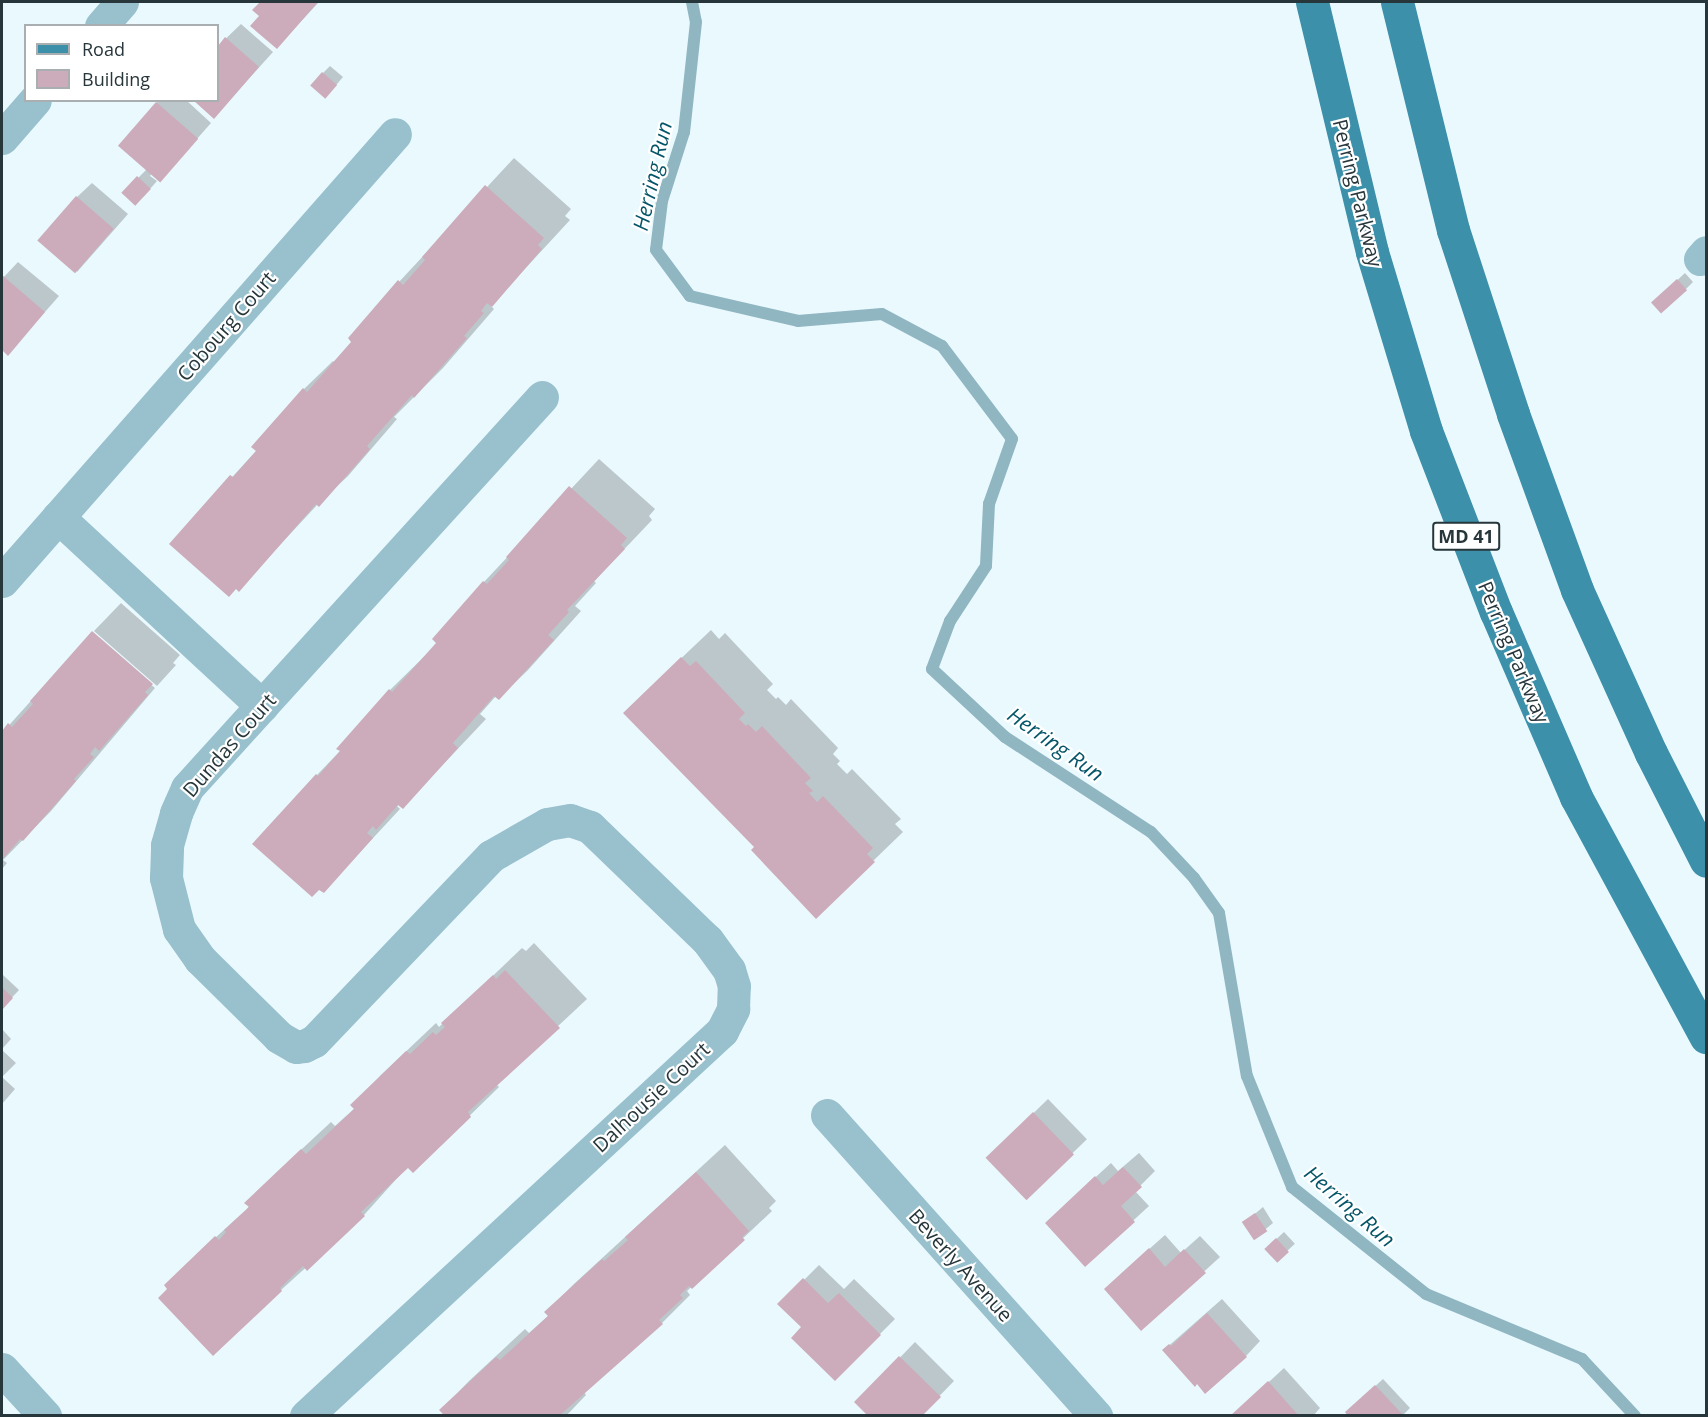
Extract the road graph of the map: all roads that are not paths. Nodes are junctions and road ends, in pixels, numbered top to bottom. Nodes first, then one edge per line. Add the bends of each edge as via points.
1 (122, 2) edge
2 (1312, 2) edge
3 (1397, 2) edge
4 (103, 24) edge
5 (33, 102) edge
6 (395, 134) dead end
7 (2, 138) edge
8 (542, 397) dead end
9 (58, 517) junction
10 (2, 581) edge
11 (262, 706) junction
12 (491, 856) joint
13 (1707, 861) edge
14 (1707, 1037) edge
15 (827, 1115) dead end
16 (2, 1369) edge
17 (45, 1416) edge
18 (306, 1416) edge
19 (1096, 1416) edge

1 - 4 street
2 - 14 main road, Perring Parkway / MD 41 via 1372,252 1426,431 1496,612 1576,797
3 - 13 main road via 1453,230 1513,414 1577,590 1651,753
5 - 7 street
6 - 9 street, Cobourg Court
8 - 11 street, Dundas Court
9 - 10 street, Cobourg Court
9 - 11 street
11 - 12 street, Dundas Court via 187,788 167,846 166,878 179,929 200,959 287,1043 296,1047 314,1041
12 - 18 street, Dalhousie Court via 547,824 570,820 590,827 707,940 729,970 734,1000 729,1020 722,1031 525,1216
15 - 19 street, Beverly Avenue
16 - 17 street

